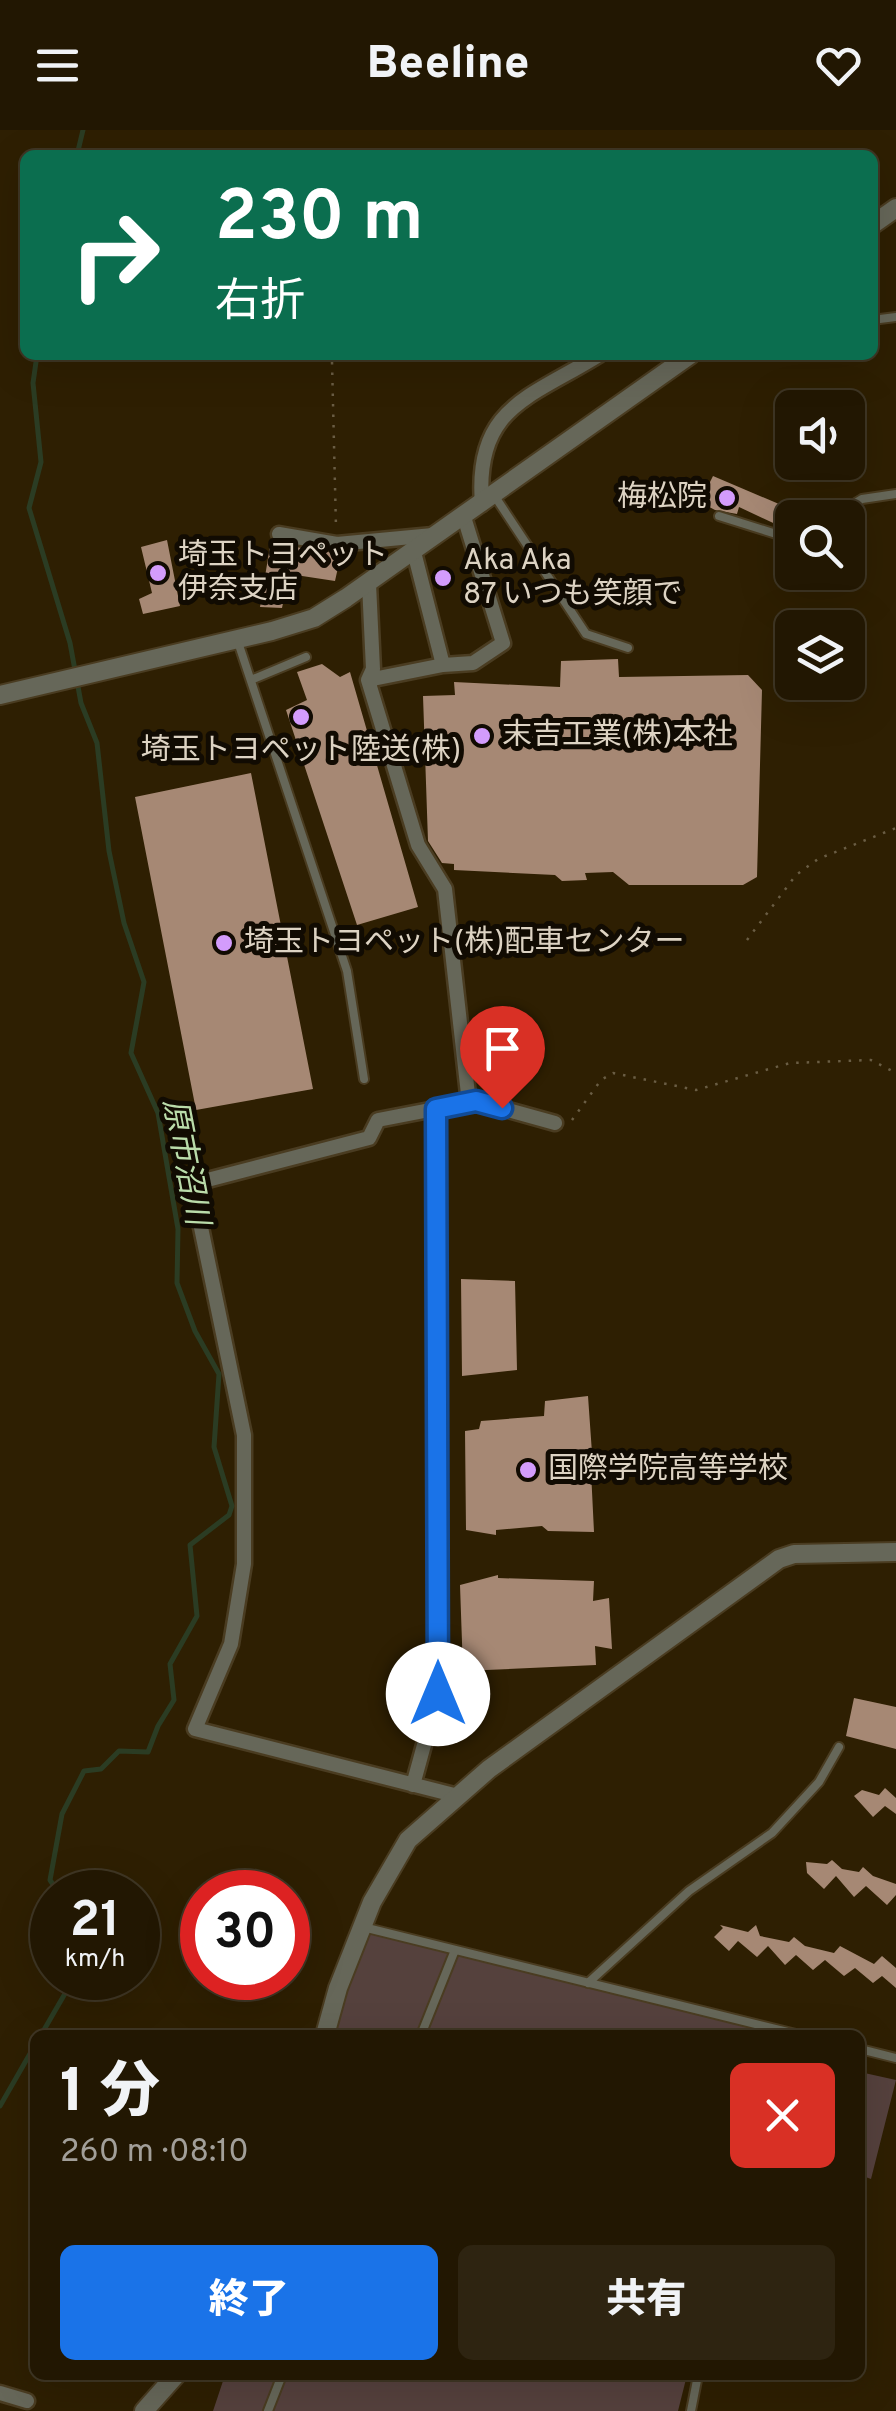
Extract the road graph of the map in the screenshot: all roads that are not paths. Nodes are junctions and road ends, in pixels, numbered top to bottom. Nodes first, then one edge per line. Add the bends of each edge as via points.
1 (589, 360) edge
2 (683, 360) edge
3 (896, 494) edge
4 (488, 499) junction
5 (862, 500) edge
6 (464, 516) junction
7 (719, 516) dead end
8 (279, 534) dead end
9 (439, 534) junction
10 (775, 534) edge
11 (414, 552) junction
12 (368, 584) junction
13 (238, 639) junction
14 (628, 648) dead end
15 (306, 657) dead end
16 (443, 665) junction
17 (251, 680) junction
18 (368, 680) junction
19 (0, 694) edge
20 (364, 1080) dead end
21 (469, 1102) junction
22 (436, 1109) junction
23 (555, 1123) road end
24 (896, 1552) edge
25 (840, 1747) dead end
26 (413, 1785) junction
27 (458, 1796) junction
28 (362, 1927) junction
29 (455, 1950) junction
30 (588, 1983) junction
31 (326, 2030) edge
32 (423, 2030) edge
33 (761, 2030) edge
34 (865, 2050) edge
35 (896, 2058) edge
36 (172, 2380) edge
37 (280, 2380) edge
38 (697, 2380) edge
39 (0, 2392) edge
40 (27, 2401) dead end
41 (144, 2411) edge
42 (268, 2411) edge
43 (691, 2411) edge

1 - 4 street via 498,423 479,474
2 - 4 street
3 - 5 lane
4 - 6 street
4 - 14 lane via 586,634
6 - 9 street
6 - 16 street via 504,644 473,663
7 - 10 lane
8 - 9 street via 337,544
9 - 11 street
11 - 12 street
11 - 16 street
12 - 13 street via 314,618
12 - 18 street
13 - 17 lane
13 - 19 street
15 - 17 lane
16 - 18 street
17 - 20 lane via 347,971
18 - 21 street via 418,845 445,889
21 - 22 street
21 - 23 street
22 - 26 street via 438,1694
22 - 26 street via 378,1120 370,1138 192,1184 244,1435 244,1564 231,1644 194,1729
24 - 27 street via 779,1560
25 - 30 lane via 819,1782 772,1833 688,1891
26 - 27 street
27 - 28 street via 408,1840
28 - 29 lane
28 - 31 street
29 - 30 lane
29 - 32 lane
30 - 33 lane
34 - 35 lane
36 - 41 street
37 - 42 lane
38 - 43 lane
39 - 40 street

